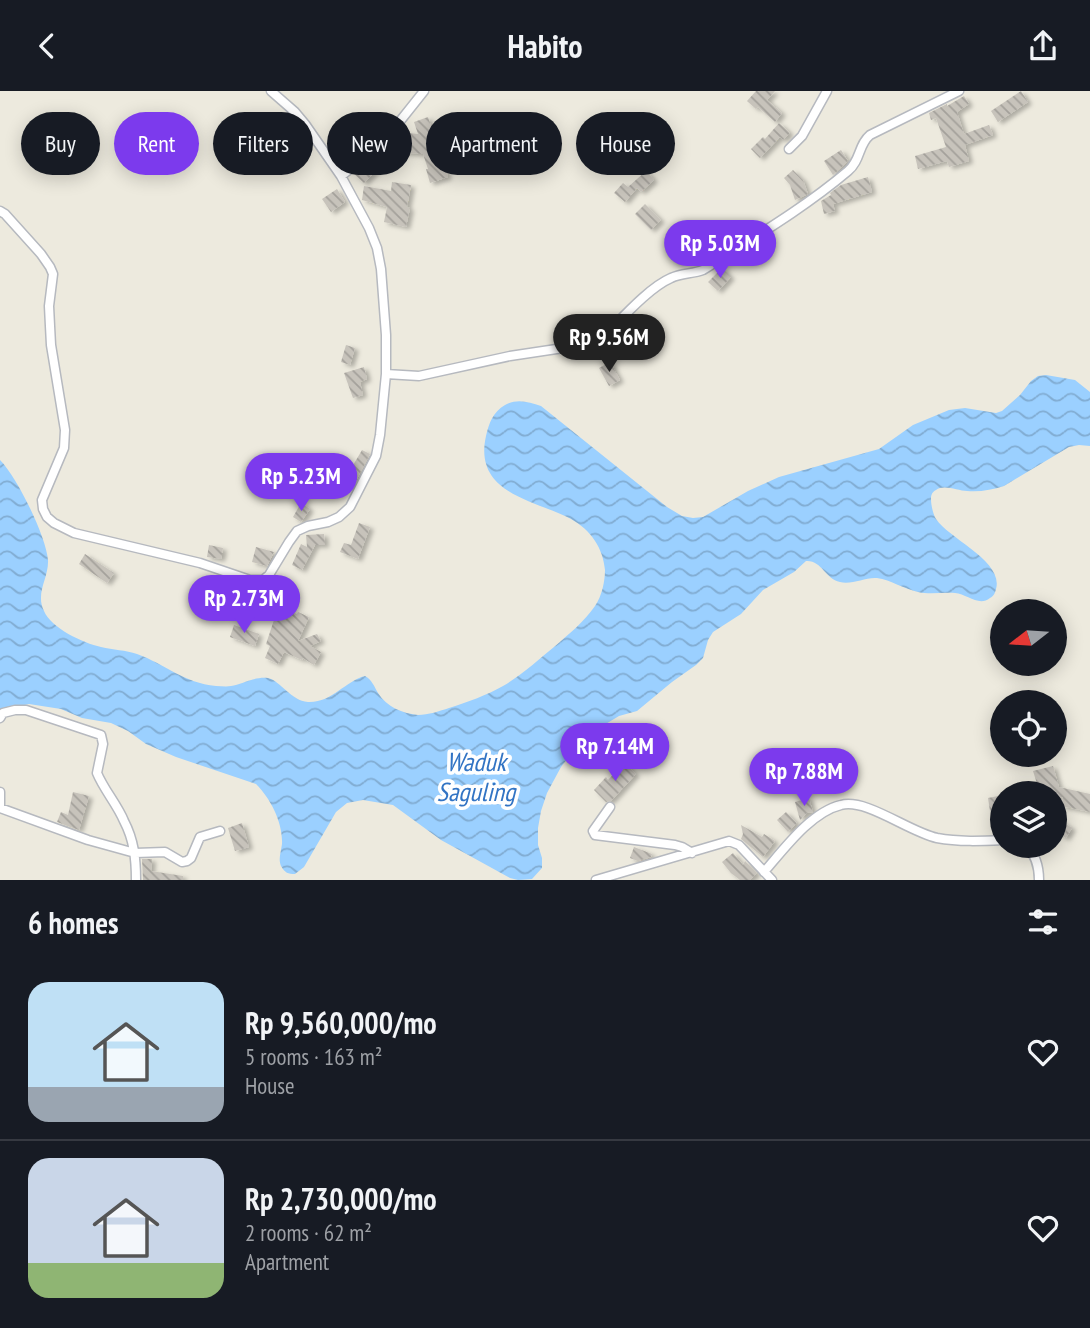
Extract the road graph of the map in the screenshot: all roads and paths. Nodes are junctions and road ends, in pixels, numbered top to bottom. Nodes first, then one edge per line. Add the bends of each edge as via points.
1 (271, 91) edge
2 (424, 91) edge
3 (827, 91) edge
4 (960, 91) edge
5 (789, 149) dead end
6 (341, 176) junction
7 (0, 211) edge
8 (386, 374) junction
9 (0, 718) edge
10 (0, 792) edge
11 (610, 807) dead end
12 (0, 808) edge
13 (220, 831) dead end
14 (990, 840) edge
15 (135, 853) junction
16 (692, 853) junction
17 (1034, 858) edge
18 (764, 871) junction
19 (136, 880) edge
20 (596, 880) edge
21 (772, 880) edge
22 (1039, 880) edge

1 - 6 street via 305,124
2 - 6 street via 381,145
3 - 5 street via 802,136
4 - 8 street via 870,135 862,142 853,166 813,198 704,270 659,284 597,339 419,376
6 - 8 street via 377,248
7 - 8 street via 29,239 53,274 51,345 65,439 42,500 47,517 74,533 263,580 298,531 339,517 350,507 376,456
9 - 15 street via 9,711 26,711 101,735 97,773 124,820
10 - 12 street
11 - 16 street via 594,835 675,845
12 - 15 street
13 - 15 street via 200,837 187,862 165,852
14 - 18 street via 936,838 860,805 844,803 804,828
15 - 19 street
16 - 18 street via 734,842
16 - 20 street
17 - 22 street
18 - 21 street

